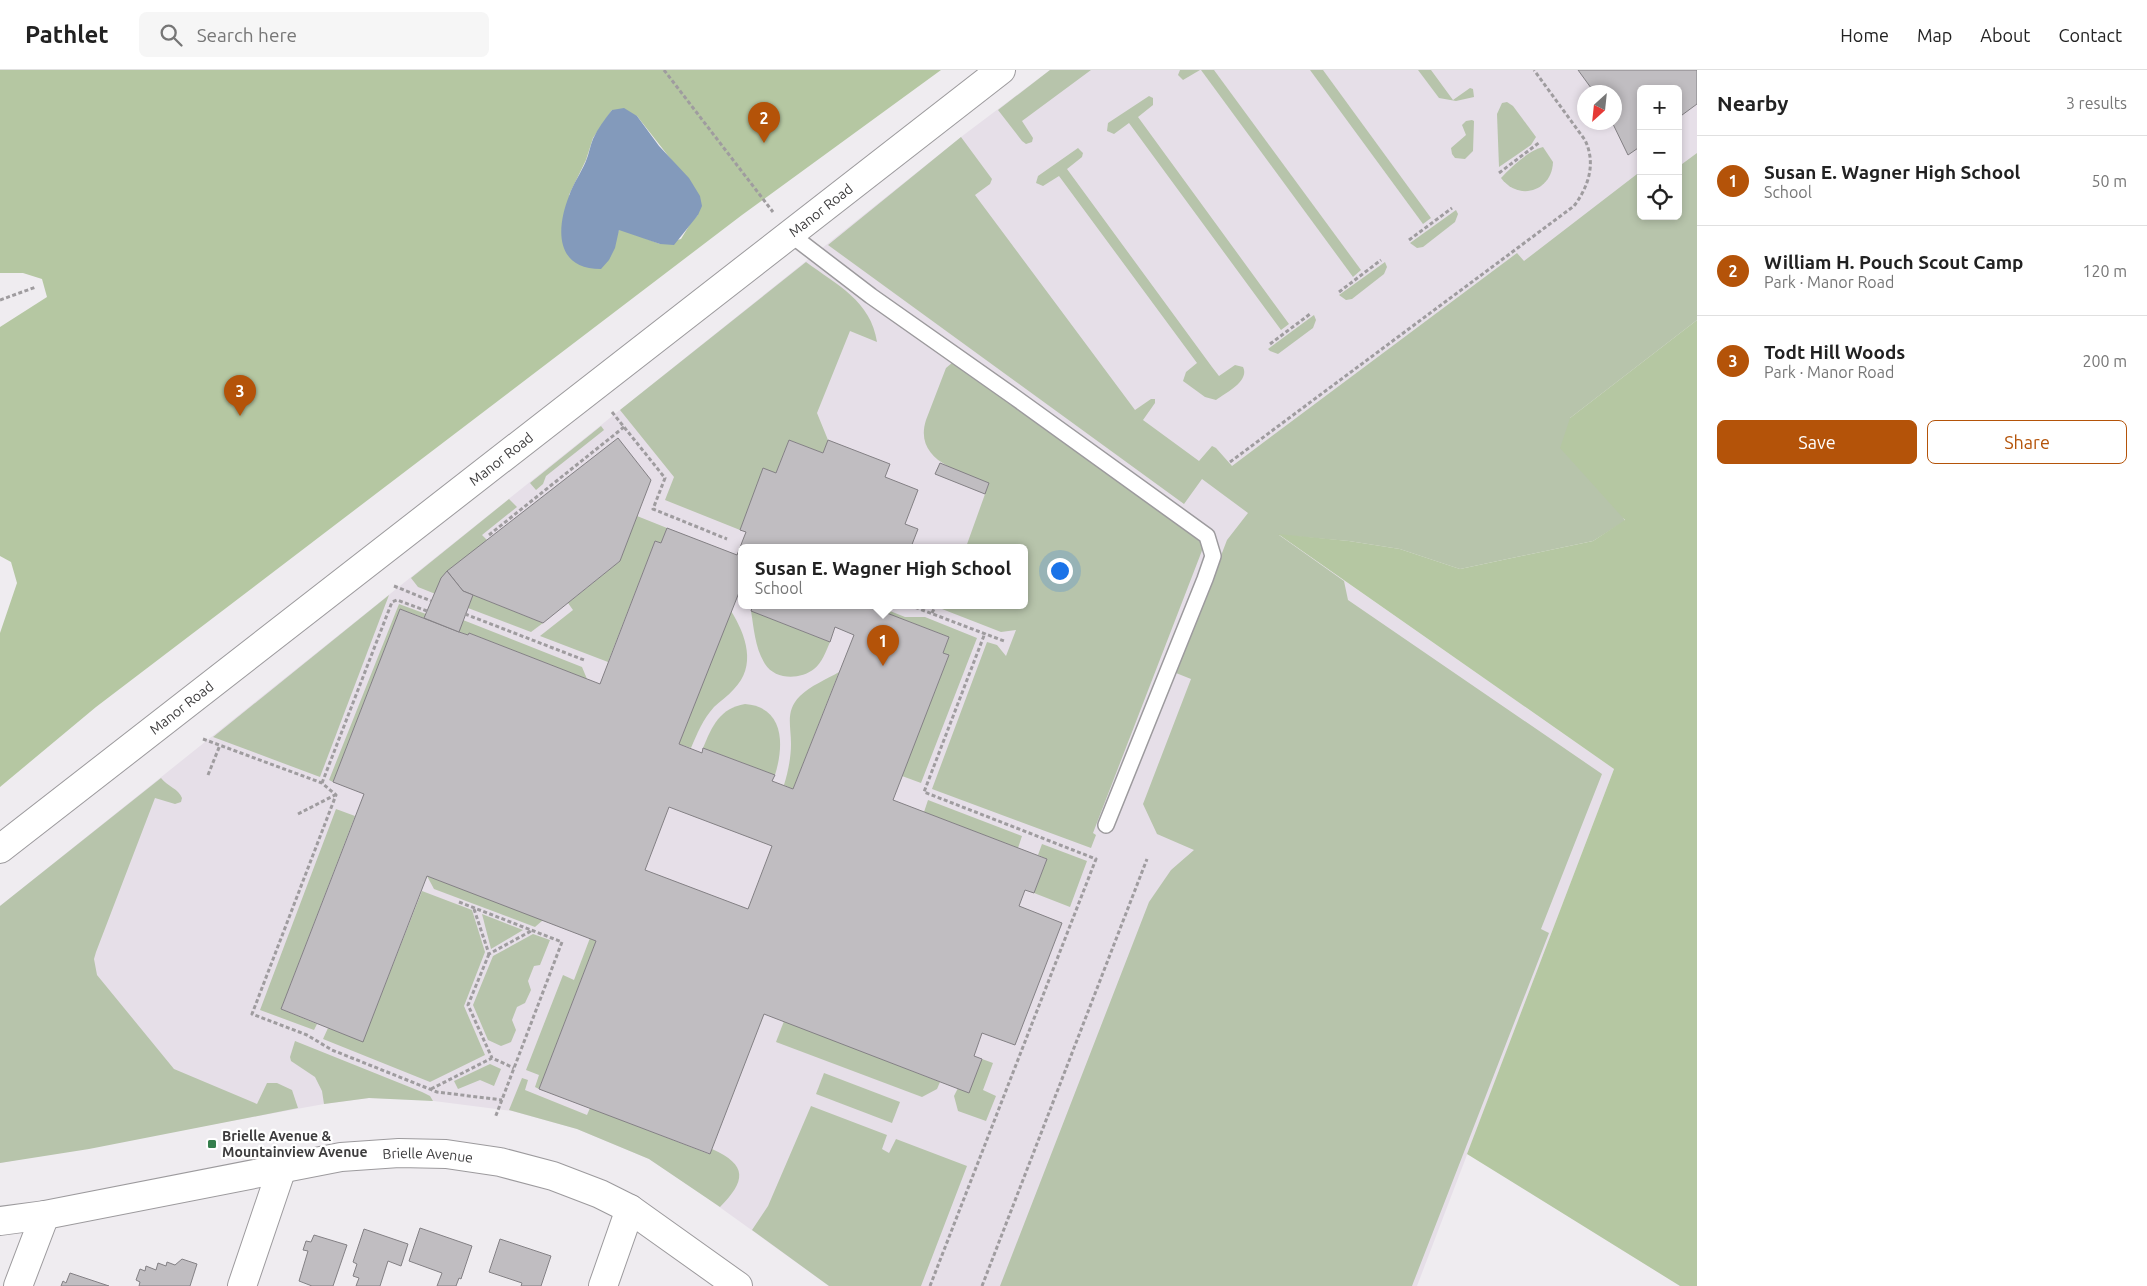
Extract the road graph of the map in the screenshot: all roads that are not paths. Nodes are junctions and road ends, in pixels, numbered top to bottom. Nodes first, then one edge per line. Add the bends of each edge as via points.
1 (1002, 70) edge
2 (790, 234) junction
3 (1106, 825) dead end
4 (0, 849) edge
5 (282, 1168) junction
6 (630, 1209) junction
7 (45, 1215) junction
8 (0, 1221) edge
9 (18, 1286) edge
10 (242, 1286) edge
11 (603, 1286) edge
12 (738, 1286) edge

1 - 2 street, Manor Road
2 - 3 lane via 871,296 1207,536 1213,556 1205,580
2 - 4 street, Manor Road
5 - 6 street, Brielle Avenue via 342,1157 446,1154 500,1162 552,1176
5 - 7 street, Brielle Avenue
5 - 10 street
6 - 11 street
6 - 12 street, Brielle Avenue
7 - 8 street, Brielle Avenue
7 - 9 street

